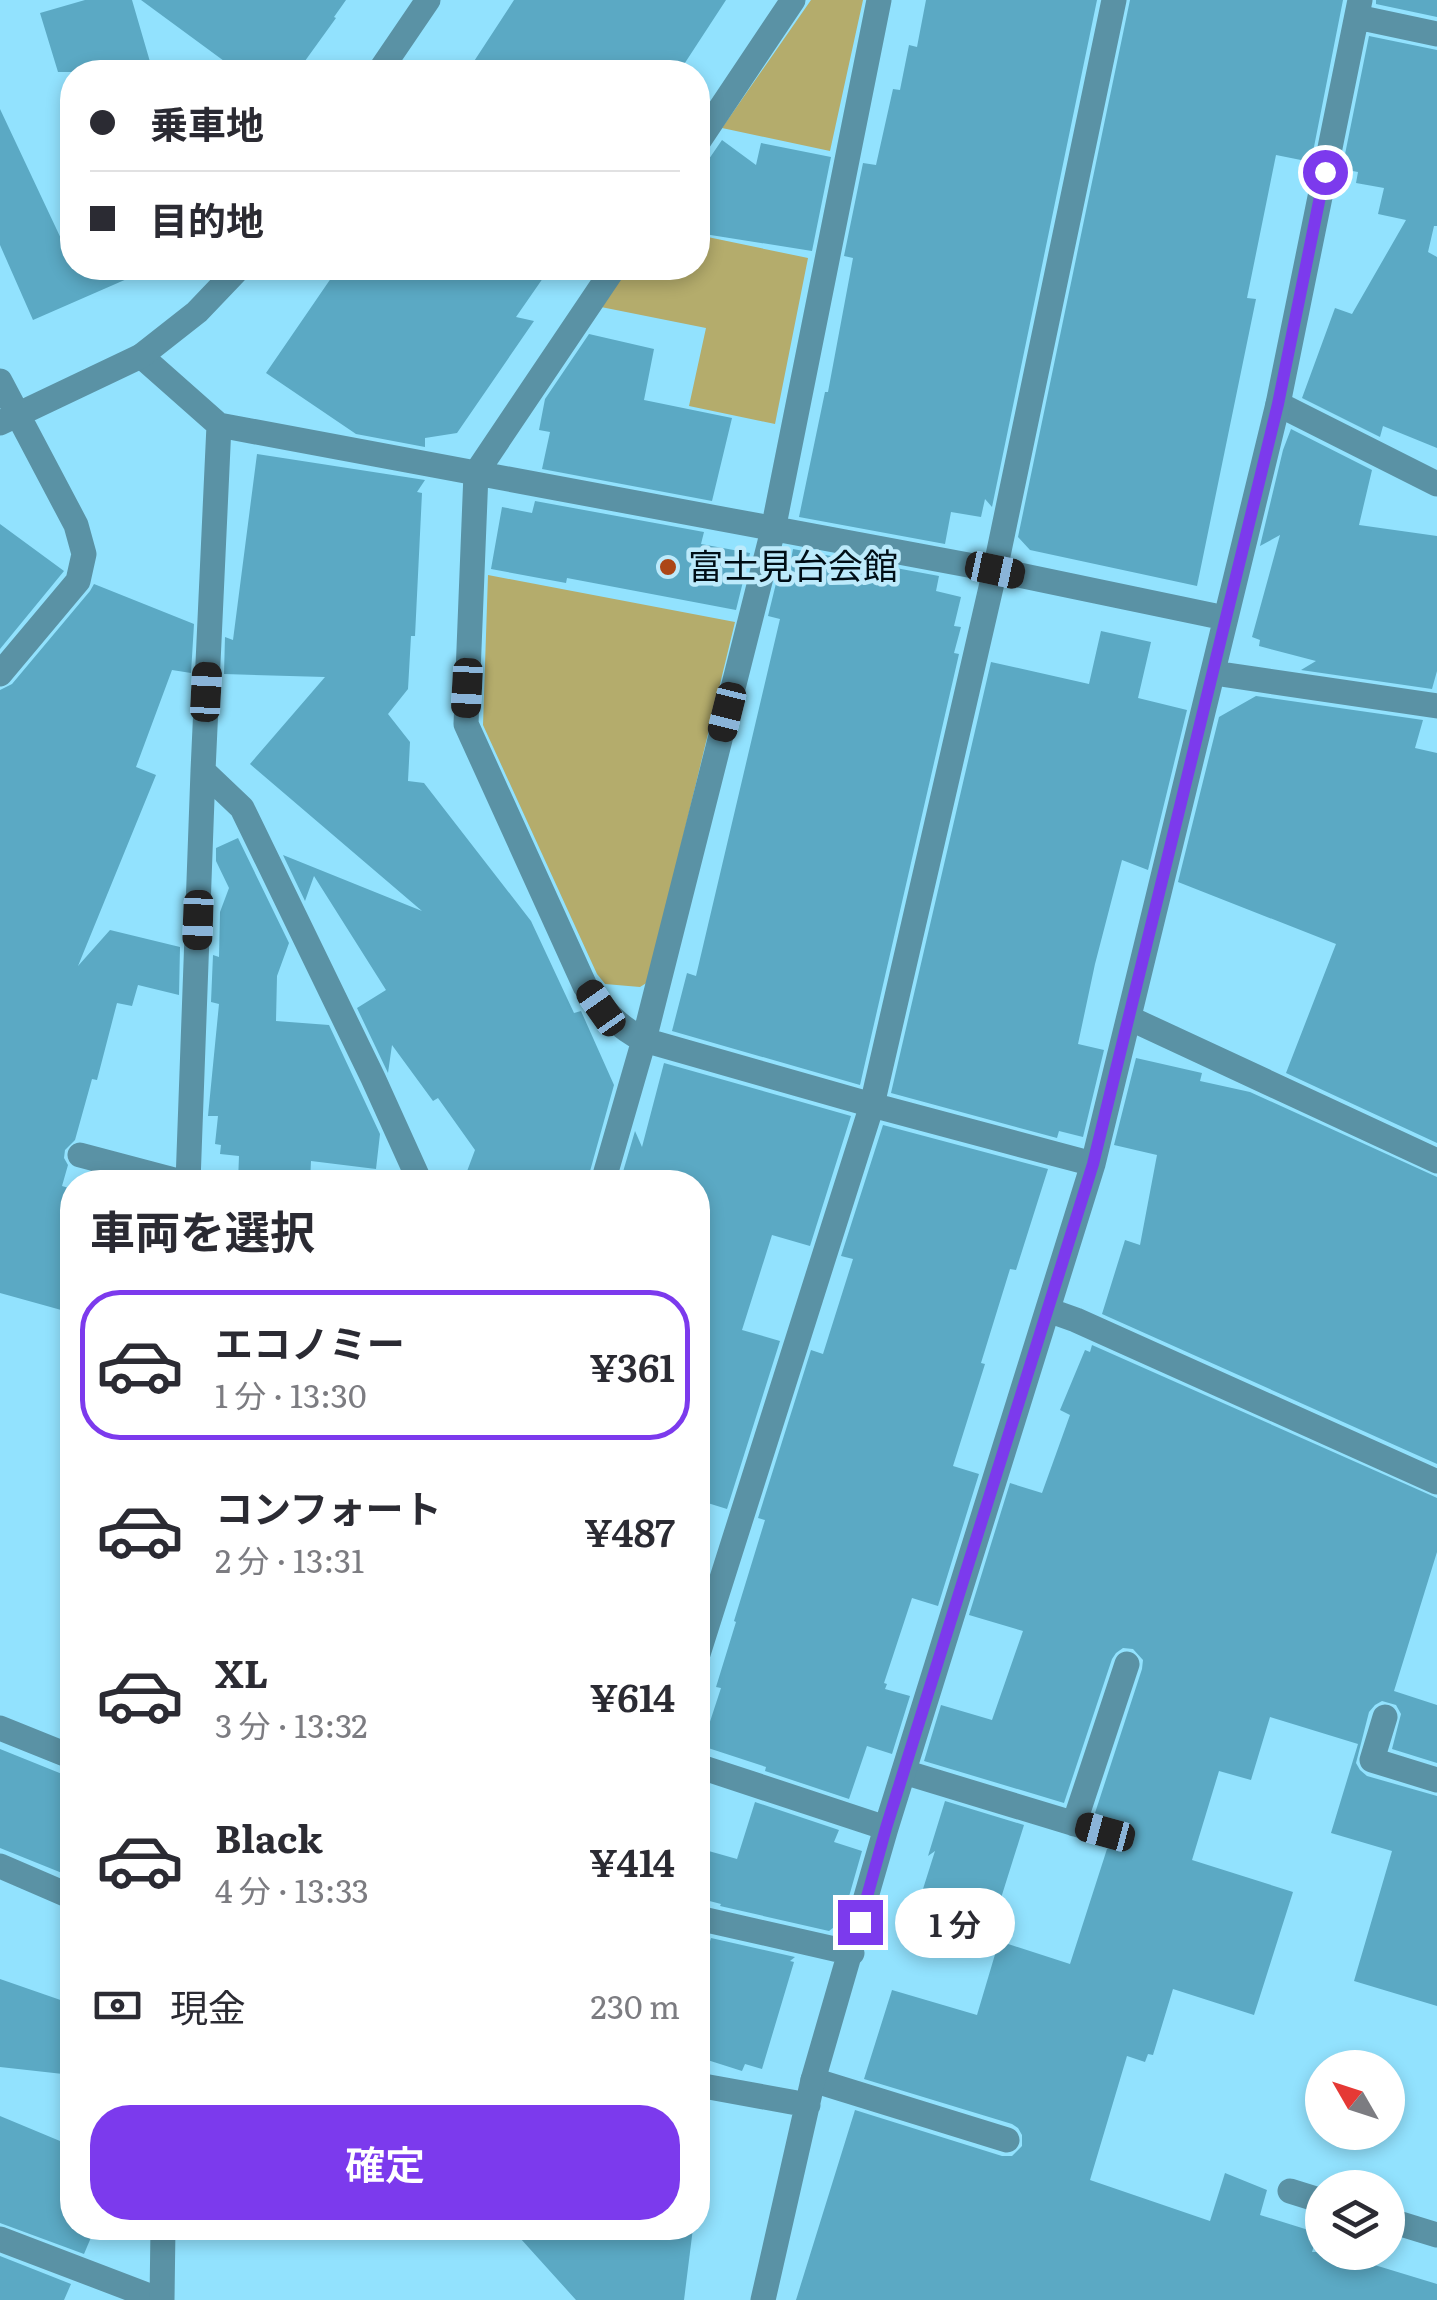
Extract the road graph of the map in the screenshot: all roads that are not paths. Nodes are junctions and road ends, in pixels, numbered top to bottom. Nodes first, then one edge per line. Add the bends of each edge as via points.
1 (428, 0) edge
2 (793, 0) edge
3 (879, 0) edge
4 (1114, 0) edge
5 (1358, 8) edge
6 (1437, 34) edge
7 (387, 60) edge
8 (710, 124) edge
9 (228, 280) edge
10 (606, 280) edge
11 (141, 356) junction
12 (0, 381) edge
13 (1278, 404) junction
14 (9, 420) edge
15 (219, 425) junction
16 (476, 473) junction
17 (1437, 484) edge
18 (773, 530) junction
19 (995, 570) junction
20 (1225, 618) junction
21 (1214, 673) junction
22 (0, 674) edge
23 (1437, 706) edge
24 (203, 771) junction
25 (1129, 1018) junction
26 (644, 1040) junction
27 (872, 1105) junction
28 (80, 1155) dead end
29 (1437, 1160) edge
30 (1093, 1164) junction
31 (139, 1170) edge
32 (186, 1170) edge
33 (415, 1170) edge
34 (607, 1170) edge
35 (1048, 1310) junction
36 (1437, 1482) edge
37 (710, 1616) edge
38 (1127, 1664) dead end
39 (1385, 1718) dead end
40 (0, 1728) edge
41 (60, 1752) edge
42 (710, 1770) edge
43 (904, 1772) junction
44 (1437, 1780) edge
45 (1074, 1824) junction
46 (886, 1828) junction
47 (1105, 1832) dead end
48 (0, 1866) edge
49 (60, 1891) edge
50 (710, 1921) edge
51 (852, 1953) junction
52 (710, 2086) edge
53 (810, 2093) junction
54 (1007, 2140) dead end
55 (1290, 2191) dead end
56 (1305, 2196) edge
57 (1405, 2225) edge
58 (1437, 2235) edge
59 (0, 2239) edge
60 (164, 2240) edge
61 (161, 2300) edge
62 (763, 2300) edge

1 - 7 street
2 - 8 street
3 - 18 street
4 - 19 street
5 - 6 street
5 - 13 street
9 - 11 street
10 - 16 street
11 - 14 street
11 - 15 street
12 - 14 street
13 - 17 street
13 - 20 street
14 - 22 street via 76,525 84,554 78,581
15 - 16 street
15 - 24 street
16 - 18 street
16 - 26 street via 466,724 585,986 601,1008
18 - 19 street
18 - 26 street
19 - 20 street
19 - 27 street
20 - 21 street
21 - 23 street
21 - 25 street
24 - 32 street
24 - 33 street via 242,808
25 - 29 street
25 - 30 street
26 - 27 street
26 - 34 street
27 - 30 street
27 - 37 street
28 - 31 street
30 - 35 street
35 - 36 street
35 - 43 street
38 - 45 street
39 - 44 street via 1372,1760
40 - 41 street
42 - 46 street
43 - 45 street
43 - 46 street
45 - 47 street
46 - 51 street
48 - 49 street
50 - 51 street
51 - 53 street
52 - 53 street
53 - 54 street
53 - 62 street
55 - 56 street
57 - 58 street
59 - 61 street
60 - 61 street

